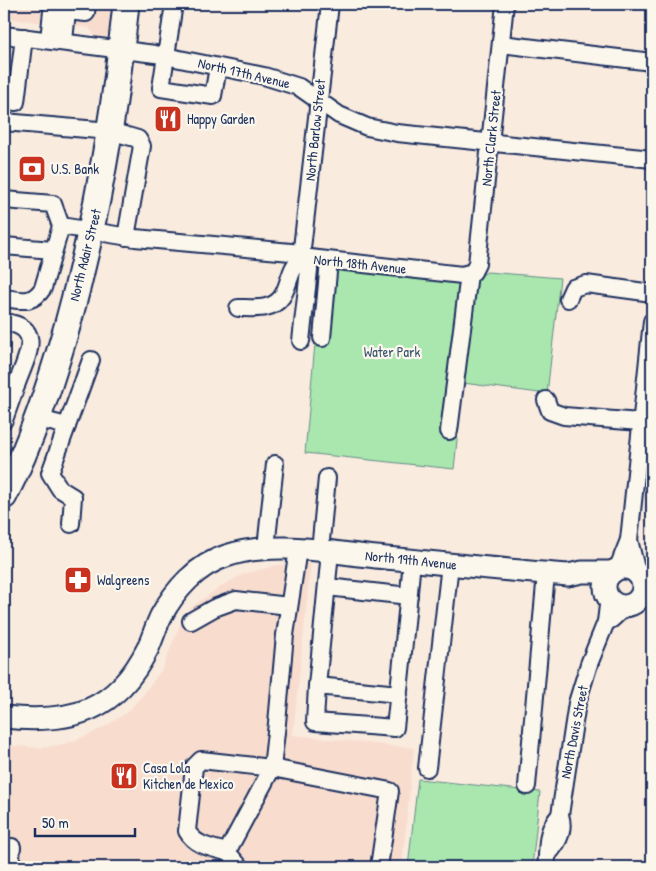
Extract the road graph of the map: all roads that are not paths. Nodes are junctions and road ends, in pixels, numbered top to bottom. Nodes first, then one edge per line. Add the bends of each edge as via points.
1 (57, 4) edge
2 (87, 4) edge
3 (126, 4) edge
4 (174, 4) edge
5 (330, 4) edge
6 (505, 4) edge
7 (4, 35) edge
8 (24, 37) junction
9 (56, 41) junction
10 (501, 44) junction
11 (121, 50) junction
12 (166, 56) junction
13 (652, 62) edge
14 (218, 66) junction
15 (319, 99) junction
16 (4, 101) edge
17 (4, 122) edge
18 (110, 131) junction
19 (490, 142) junction
20 (652, 158) edge
21 (4, 200) edge
22 (61, 226) junction
23 (91, 232) junction
24 (126, 237) junction
25 (4, 246) edge
26 (53, 250) junction
27 (302, 255) junction
28 (329, 260) junction
29 (471, 273) junction
30 (652, 293) edge
31 (4, 298) edge
32 (568, 299) dead end
33 (238, 308) dead end
34 (4, 322) edge
35 (652, 322) edge
36 (322, 338) dead end
37 (301, 341) dead end
38 (92, 360) dead end
39 (10, 385) edge
40 (546, 400) dead end
41 (4, 418) edge
42 (36, 422) junction
43 (640, 422) junction
44 (67, 426) junction
45 (449, 431) dead end
46 (275, 464) dead end
47 (327, 478) dead end
48 (4, 496) edge
49 (71, 524) dead end
50 (260, 548) junction
51 (298, 549) junction
52 (325, 552) junction
53 (412, 560) junction
54 (450, 564) junction
55 (546, 573) junction
56 (632, 573) edge
57 (568, 575) junction
58 (327, 587) junction
59 (409, 596) junction
60 (626, 599) edge
61 (289, 606) junction
62 (191, 621) dead end
63 (317, 686) junction
64 (399, 694) junction
65 (4, 717) edge
66 (272, 768) junction
67 (427, 768) dead end
68 (526, 786) dead end
69 (12, 847) dead end
70 (227, 852) junction
71 (547, 861) edge
72 (10, 867) edge
73 (240, 867) edge
74 (379, 867) edge

1 - 9 street via 52,11
2 - 9 street via 86,13 67,11
3 - 11 highway, North Adair Street
4 - 12 street
5 - 15 street, North Barlow Street
6 - 10 street, North Clark Street
7 - 8 street, North 17th Avenue
8 - 9 street, North 17th Avenue
8 - 16 street via 16,102
9 - 11 street, North 17th Avenue
10 - 13 street
10 - 19 street, North Clark Street
11 - 12 street, North 17th Avenue
11 - 18 highway, North Adair Street
12 - 14 street, North 17th Avenue
12 - 14 street via 161,88 213,96
14 - 15 street, North 17th Avenue via 299,86
15 - 19 street, North 17th Avenue via 339,115 367,126 397,133
15 - 27 street, North Barlow Street
17 - 18 street
18 - 23 highway, North Adair Street
18 - 24 street via 138,139 142,146
19 - 20 street, North 17th Avenue
19 - 29 street, North Clark Street via 477,264
21 - 22 street via 53,204
22 - 23 street
22 - 26 street
23 - 24 street
23 - 42 highway, North Adair Street via 59,355
24 - 27 street
25 - 26 street
26 - 31 street via 42,288 34,299
27 - 28 street, North 18th Avenue
27 - 33 street via 279,302 266,307
27 - 37 street, North 18th Avenue via 309,270
28 - 29 street, North 18th Avenue via 462,275
28 - 36 street
29 - 45 street, North Clark Street
30 - 32 street via 586,284 573,288
34 - 39 street via 22,326 30,337 30,345
35 - 43 street
38 - 44 street
39 - 41 street
40 - 43 street via 550,411 564,416
41 - 42 street
42 - 44 street
42 - 48 highway, North Adair Street
43 - 56 street via 629,540
44 - 49 street via 50,473 60,489 73,497
46 - 50 street
47 - 52 street
50 - 51 main road, North 19th Avenue
50 - 65 main road, North 19th Avenue via 215,561 187,580 170,600 132,675 102,702 68,717
51 - 52 main road, North 19th Avenue
51 - 61 street
52 - 53 main road, North 19th Avenue
52 - 58 street
53 - 54 main road, North 19th Avenue
53 - 59 street
54 - 55 main road, North 19th Avenue
54 - 67 street
55 - 57 main road, North 19th Avenue
55 - 68 street
56 - 57 main road, North 19th Avenue via 582,572
56 - 60 main road via 642,582 642,591
56 - 60 main road via 606,582
57 - 60 main road, North 19th Avenue
58 - 59 street
58 - 63 street
59 - 64 street
60 - 71 street, North Davis Street via 612,619 606,622 577,703 560,814 552,824 547,841
61 - 62 street via 236,600
61 - 66 street
63 - 64 street
63 - 64 street via 315,722 395,728
66 - 70 street
66 - 70 street via 200,760 194,767 187,831 198,844
66 - 74 street via 390,791
69 - 72 street
70 - 73 street

